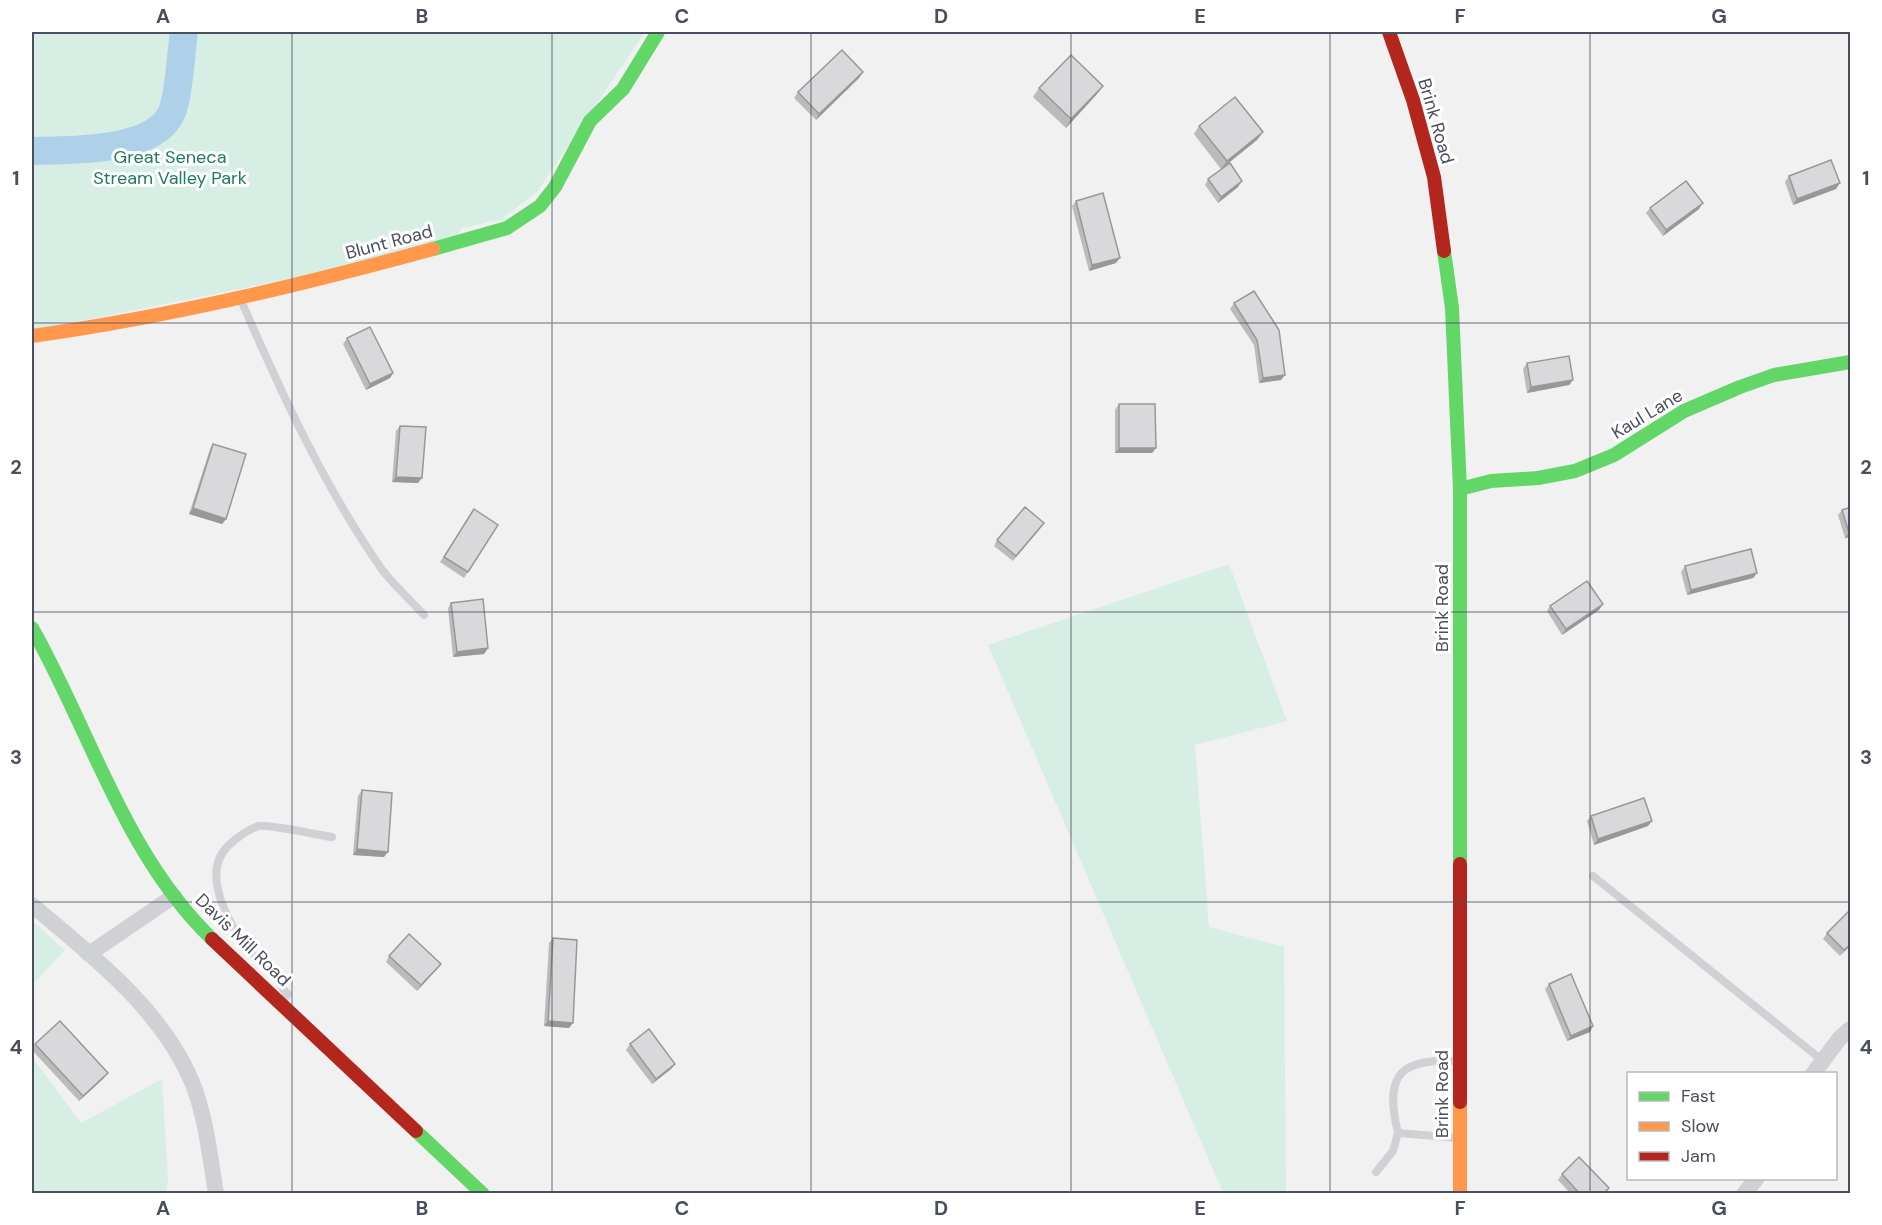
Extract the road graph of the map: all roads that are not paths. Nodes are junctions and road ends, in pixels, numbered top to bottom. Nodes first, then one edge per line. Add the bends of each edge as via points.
1 (658, 32) edge
2 (1389, 32) edge
3 (240, 298) junction
4 (32, 336) edge
5 (1851, 362) edge
6 (1460, 489) junction
7 (424, 615) dead end
8 (32, 628) edge
9 (332, 837) dead end
10 (1593, 876) dead end
11 (174, 896) junction
12 (32, 905) edge
13 (89, 954) junction
14 (282, 1003) junction
15 (1851, 1029) edge
16 (1460, 1061) junction
17 (1818, 1067) edge
18 (1398, 1132) junction
19 (1460, 1138) junction
20 (1376, 1172) dead end
21 (1755, 1180) edge
22 (216, 1194) edge
23 (483, 1194) edge
24 (1460, 1194) edge
25 (1744, 1194) edge

1 - 3 street, Blunt Road via 623,89 590,121 550,194 540,206 507,228
2 - 6 street, Brink Road via 1434,177 1452,308
3 - 4 street, Blunt Road via 111,325
3 - 7 lane via 285,402 346,513 384,572
5 - 6 street, Kaul Lane via 1774,375 1740,387 1684,411 1614,454 1575,471 1491,481
6 - 16 street, Brink Road
8 - 11 street, Davis Mill Road via 62,679 106,784
9 - 14 lane via 259,826 224,850 217,864 215,876 229,914 253,954 288,994
10 - 17 lane
11 - 13 street
11 - 14 street, Davis Mill Road via 203,930
12 - 13 street
13 - 22 street via 151,1016 174,1047 192,1083 208,1135
14 - 23 street, Davis Mill Road
15 - 17 street
16 - 18 lane via 1419,1061 1399,1075 1393,1098
16 - 19 street, Brink Road
18 - 19 lane
18 - 20 lane via 1393,1151
19 - 24 street, Brink Road
21 - 25 street

